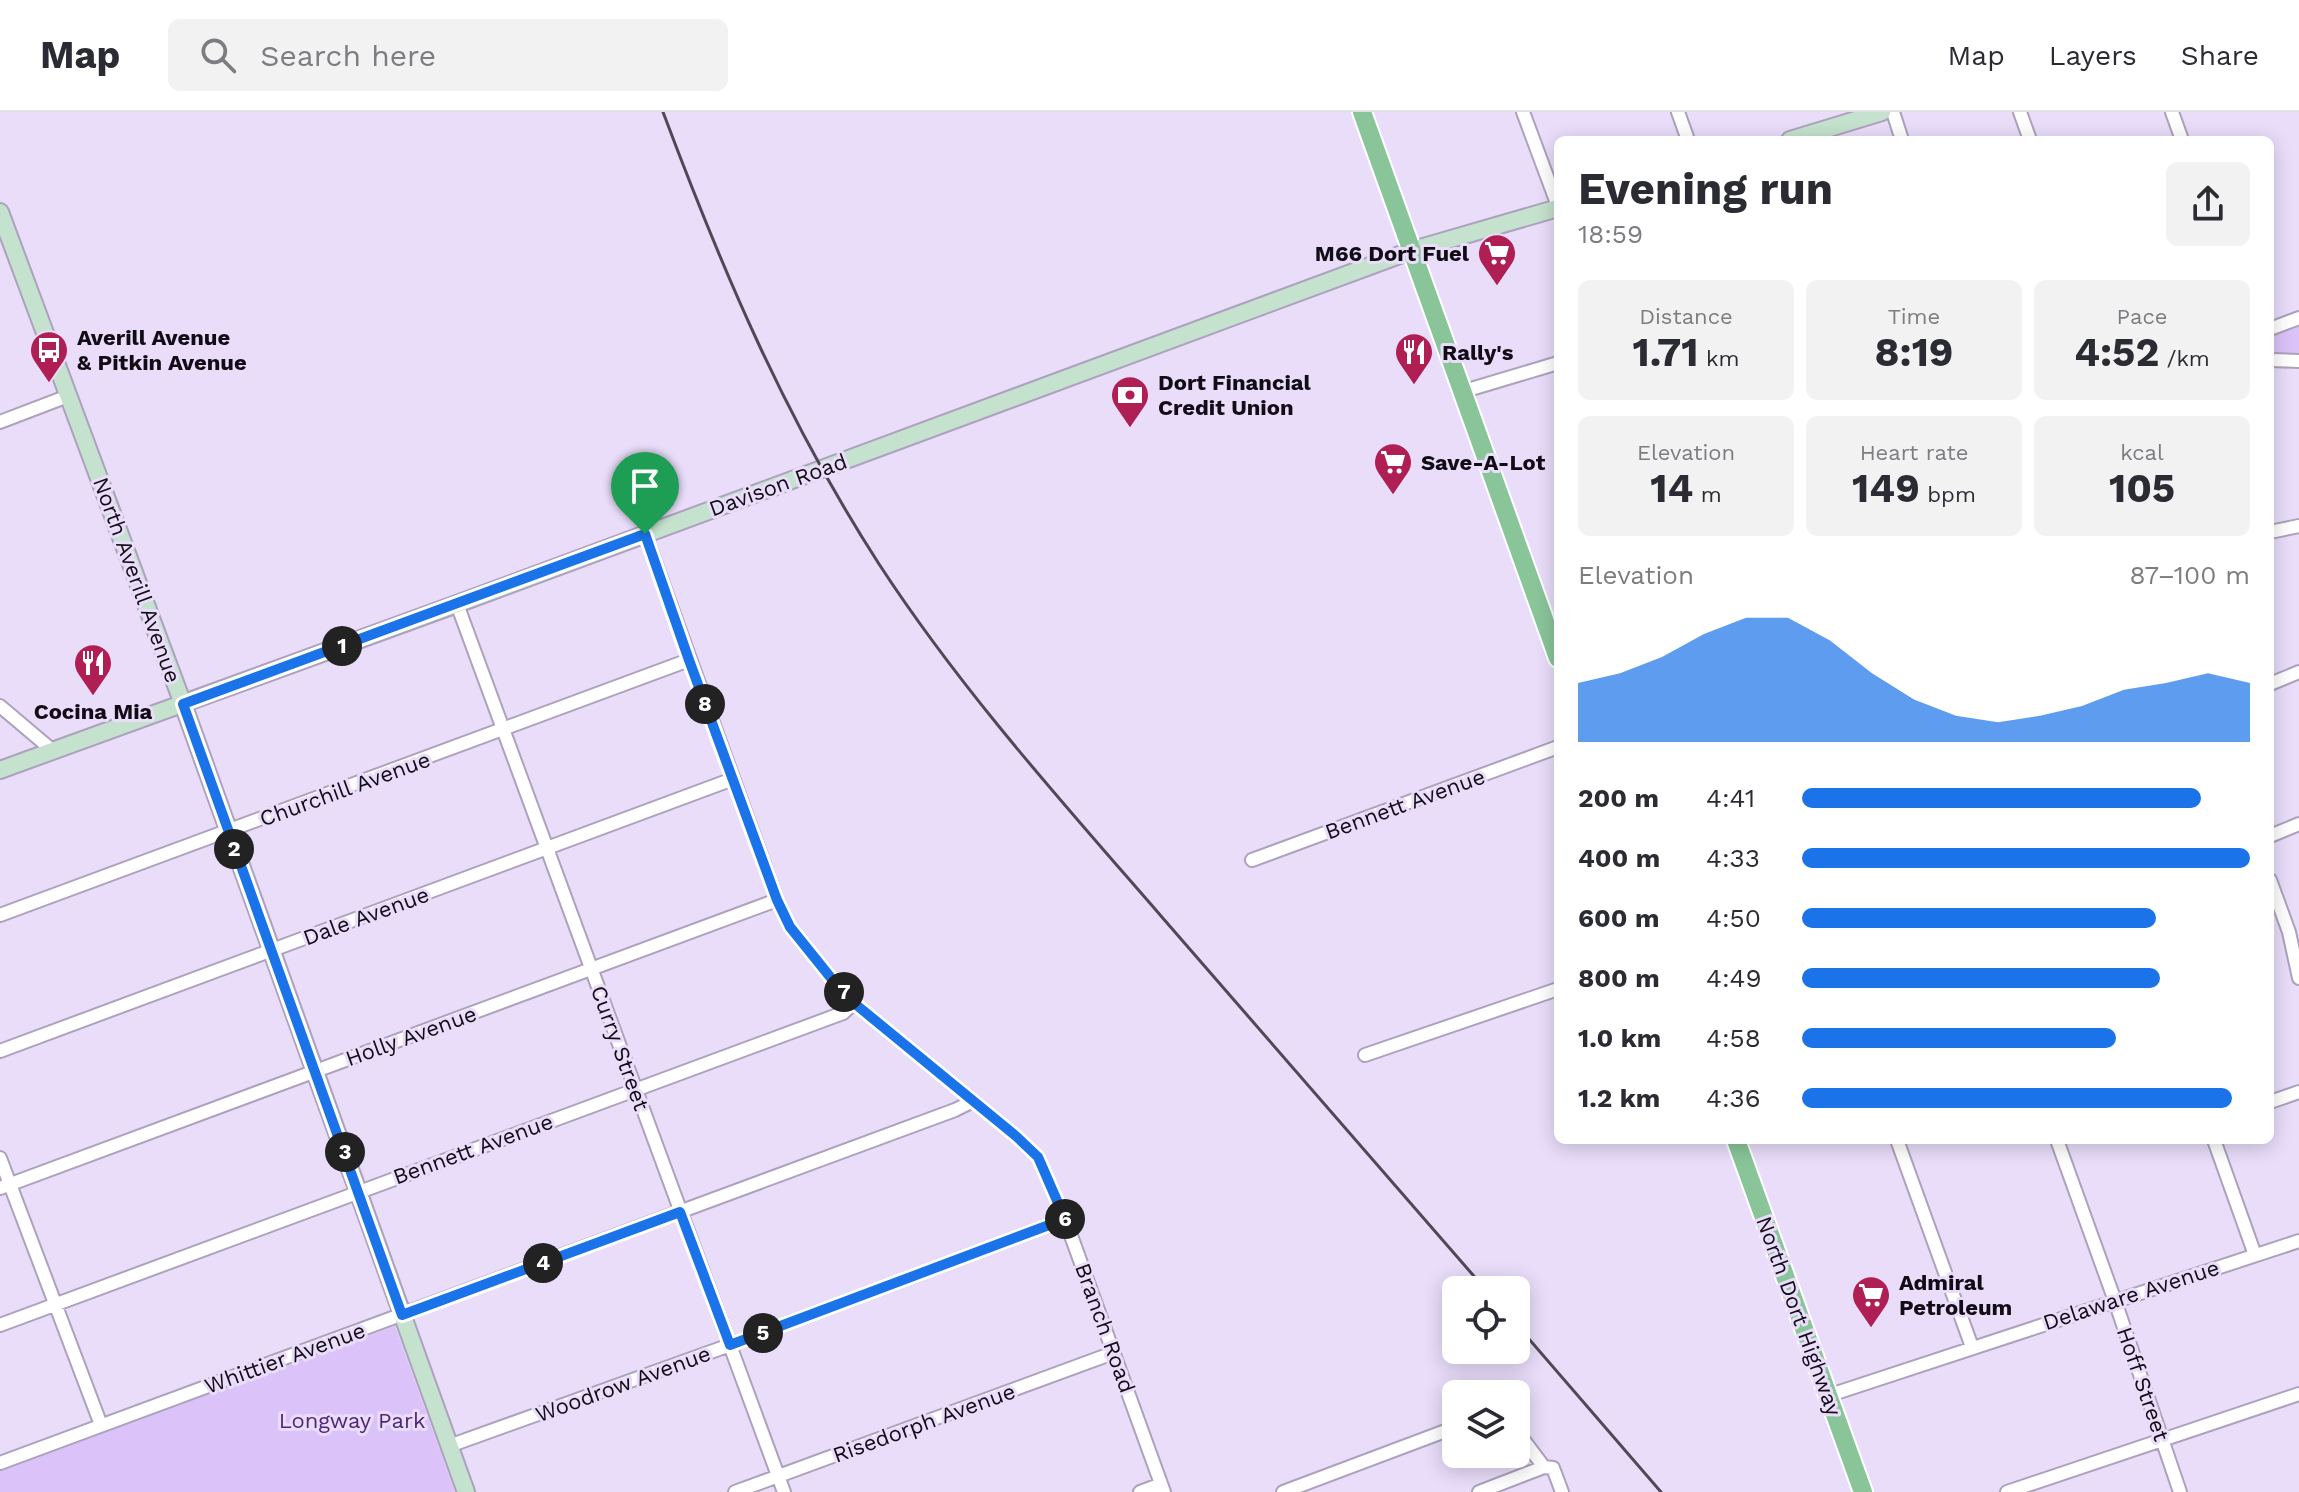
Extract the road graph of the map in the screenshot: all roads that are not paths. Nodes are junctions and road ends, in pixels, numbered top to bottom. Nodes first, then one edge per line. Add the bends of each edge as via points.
1 (1362, 112) edge
2 (1523, 112) edge
3 (1678, 112) edge
4 (1882, 112) edge
5 (1893, 112) edge
6 (2020, 112) edge
7 (2172, 112) edge
8 (1836, 120) edge
9 (1687, 136) edge
10 (1799, 136) edge
11 (1901, 136) edge
12 (2029, 136) edge
13 (2181, 136) edge
14 (1554, 196) edge
15 (1554, 208) edge
16 (0, 212) edge
17 (1413, 250) junction
18 (2299, 318) edge
19 (2274, 327) edge
20 (2274, 360) edge
21 (2299, 361) edge
22 (1554, 364) edge
23 (1461, 392) junction
24 (68, 396) junction
25 (0, 422) edge
26 (2299, 526) edge
27 (2274, 531) edge
28 (645, 534) junction
29 (457, 604) junction
30 (1554, 647) edge
31 (689, 660) junction
32 (2299, 672) edge
33 (2274, 682) edge
34 (183, 704) junction
35 (0, 706) edge
36 (503, 730) junction
37 (1554, 748) edge
38 (52, 750) junction
39 (0, 770) edge
40 (733, 779) junction
41 (2299, 824) edge
42 (228, 831) junction
43 (2274, 834) edge
44 (546, 849) junction
45 (1252, 860) dead end
46 (2274, 891) edge
47 (777, 900) junction
48 (0, 915) edge
49 (272, 950) junction
50 (591, 969) junction
51 (2299, 978) edge
52 (1554, 990) edge
53 (854, 1003) junction
54 (0, 1051) edge
55 (1365, 1055) dead end
56 (316, 1071) junction
57 (635, 1089) junction
58 (2299, 1092) edge
59 (973, 1101) junction
60 (2274, 1101) edge
61 (1737, 1144) edge
62 (1898, 1144) edge
63 (2058, 1144) edge
64 (2215, 1144) edge
65 (0, 1158) edge
66 (5, 1186) edge
67 (359, 1191) junction
68 (680, 1212) junction
69 (1065, 1219) junction
70 (2299, 1241) edge
71 (2255, 1255) junction
72 (2115, 1301) junction
73 (55, 1305) junction
74 (402, 1315) junction
75 (0, 1325) edge
76 (730, 1345) junction
77 (1972, 1347) junction
78 (1113, 1353) junction
79 (2299, 1394) edge
80 (1827, 1396) junction
81 (101, 1425) junction
82 (1442, 1432) edge
83 (2162, 1440) junction
84 (449, 1446) junction
85 (1530, 1448) edge
86 (0, 1463) edge
87 (1544, 1467) junction
88 (778, 1477) junction
89 (1163, 1488) edge
90 (466, 1492) edge
91 (735, 1492) edge
92 (784, 1492) edge
93 (1140, 1492) edge
94 (1283, 1492) edge
95 (1479, 1492) edge
96 (1562, 1492) edge
97 (1863, 1492) edge
98 (2007, 1492) edge
99 (2180, 1492) edge

1 - 17 main road
2 - 14 street
3 - 9 street
4 - 8 main road
5 - 11 street
6 - 12 street
7 - 13 street
8 - 10 main road
15 - 17 main road, Davison Road
16 - 24 main road, North Averill Avenue
17 - 23 main road
17 - 28 main road, Davison Road
18 - 19 street
20 - 21 street
22 - 23 street
23 - 30 main road
24 - 25 street
24 - 34 main road, North Averill Avenue
26 - 27 street
28 - 29 main road, Davison Road
28 - 31 street, Branch Road
29 - 34 main road, Davison Road
29 - 36 street, Curry Street
31 - 36 street, Churchill Avenue
31 - 40 street, Branch Road
32 - 33 street
34 - 38 main road, Davison Road
34 - 42 main road, North Averill Avenue
35 - 38 street
36 - 42 street, Churchill Avenue
36 - 44 street, Curry Street
37 - 45 street, Bennett Avenue
38 - 39 main road, Davison Road
40 - 44 street, Dale Avenue
40 - 47 street, Branch Road
41 - 43 street
42 - 48 street, Churchill Avenue
42 - 49 main road, North Averill Avenue
44 - 49 street, Dale Avenue
44 - 50 street, Curry Street
46 - 51 street
47 - 50 street, Holly Avenue
47 - 53 street, Branch Road via 790,927
49 - 54 street, Dale Avenue
49 - 56 main road, North Averill Avenue
50 - 56 street, Holly Avenue
50 - 57 street, Curry Street
52 - 55 street
53 - 57 street, Bennett Avenue via 843,1013
53 - 59 street, Branch Road
56 - 66 street, Holly Avenue
56 - 67 main road, North Averill Avenue
57 - 67 street, Bennett Avenue
57 - 68 street, Curry Street
58 - 60 street
59 - 68 street, Whittier Avenue
59 - 69 street, Branch Road via 1038,1157
61 - 80 main road, North Dort Highway
62 - 77 street
63 - 72 street, Hoff Street
64 - 71 street
65 - 66 street
66 - 73 street
67 - 73 street, Bennett Avenue
67 - 74 main road, North Averill Avenue
68 - 74 street, Whittier Avenue
68 - 76 street, Curry Street
69 - 76 street, Woodrow Avenue
69 - 78 street, Branch Road
70 - 71 street, Delaware Avenue
71 - 72 street, Delaware Avenue
72 - 77 street, Delaware Avenue
72 - 83 street, Hoff Street
73 - 75 street, Bennett Avenue
73 - 81 street
74 - 81 street, Whittier Avenue
74 - 84 main road, North Averill Avenue
76 - 84 street, Woodrow Avenue
76 - 88 street, Curry Street
77 - 80 street, Delaware Avenue
78 - 88 street, Risedorph Avenue
78 - 89 street, Branch Road
79 - 83 street
80 - 97 main road, North Dort Highway
81 - 86 street, Whittier Avenue
82 - 94 street
83 - 98 street
83 - 99 street, Hoff Street
84 - 90 main road, North Averill Avenue
85 - 87 street
87 - 95 street
87 - 96 street via 1553,1468
88 - 91 street, Risedorph Avenue
88 - 92 street, Curry Street
89 - 93 street

